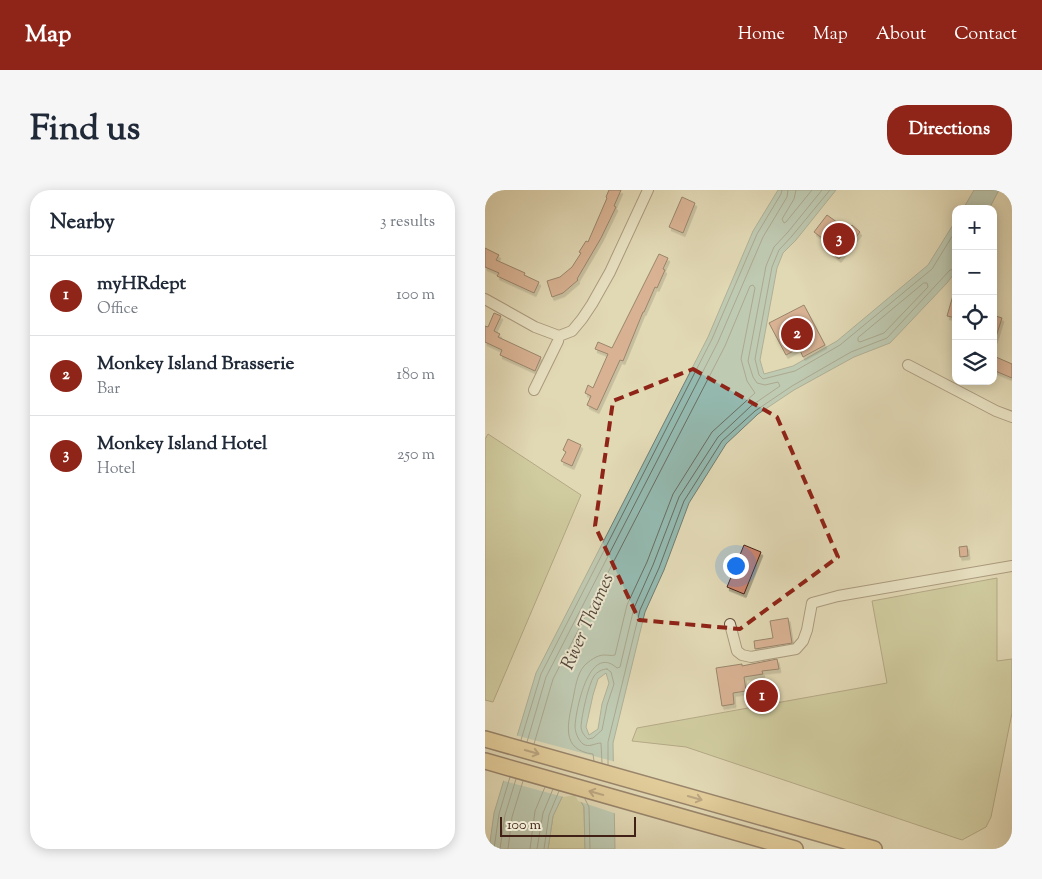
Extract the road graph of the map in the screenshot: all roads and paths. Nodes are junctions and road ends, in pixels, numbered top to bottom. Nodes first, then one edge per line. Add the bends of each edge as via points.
1 (648, 190) edge
2 (485, 299) edge
3 (559, 336) junction
4 (908, 365) dead end
5 (534, 390) dead end
6 (1012, 417) edge
7 (1012, 566) edge
8 (729, 624) dead end
9 (485, 738) edge
10 (485, 761) edge
11 (795, 849) edge
12 (874, 849) edge

1 - 3 street via 592,304 572,331
2 - 3 street via 535,327
3 - 5 street
4 - 6 street
7 - 8 street via 812,603 807,630 796,649 751,657 742,655 737,651
9 -> 12 highway
11 -> 10 highway

